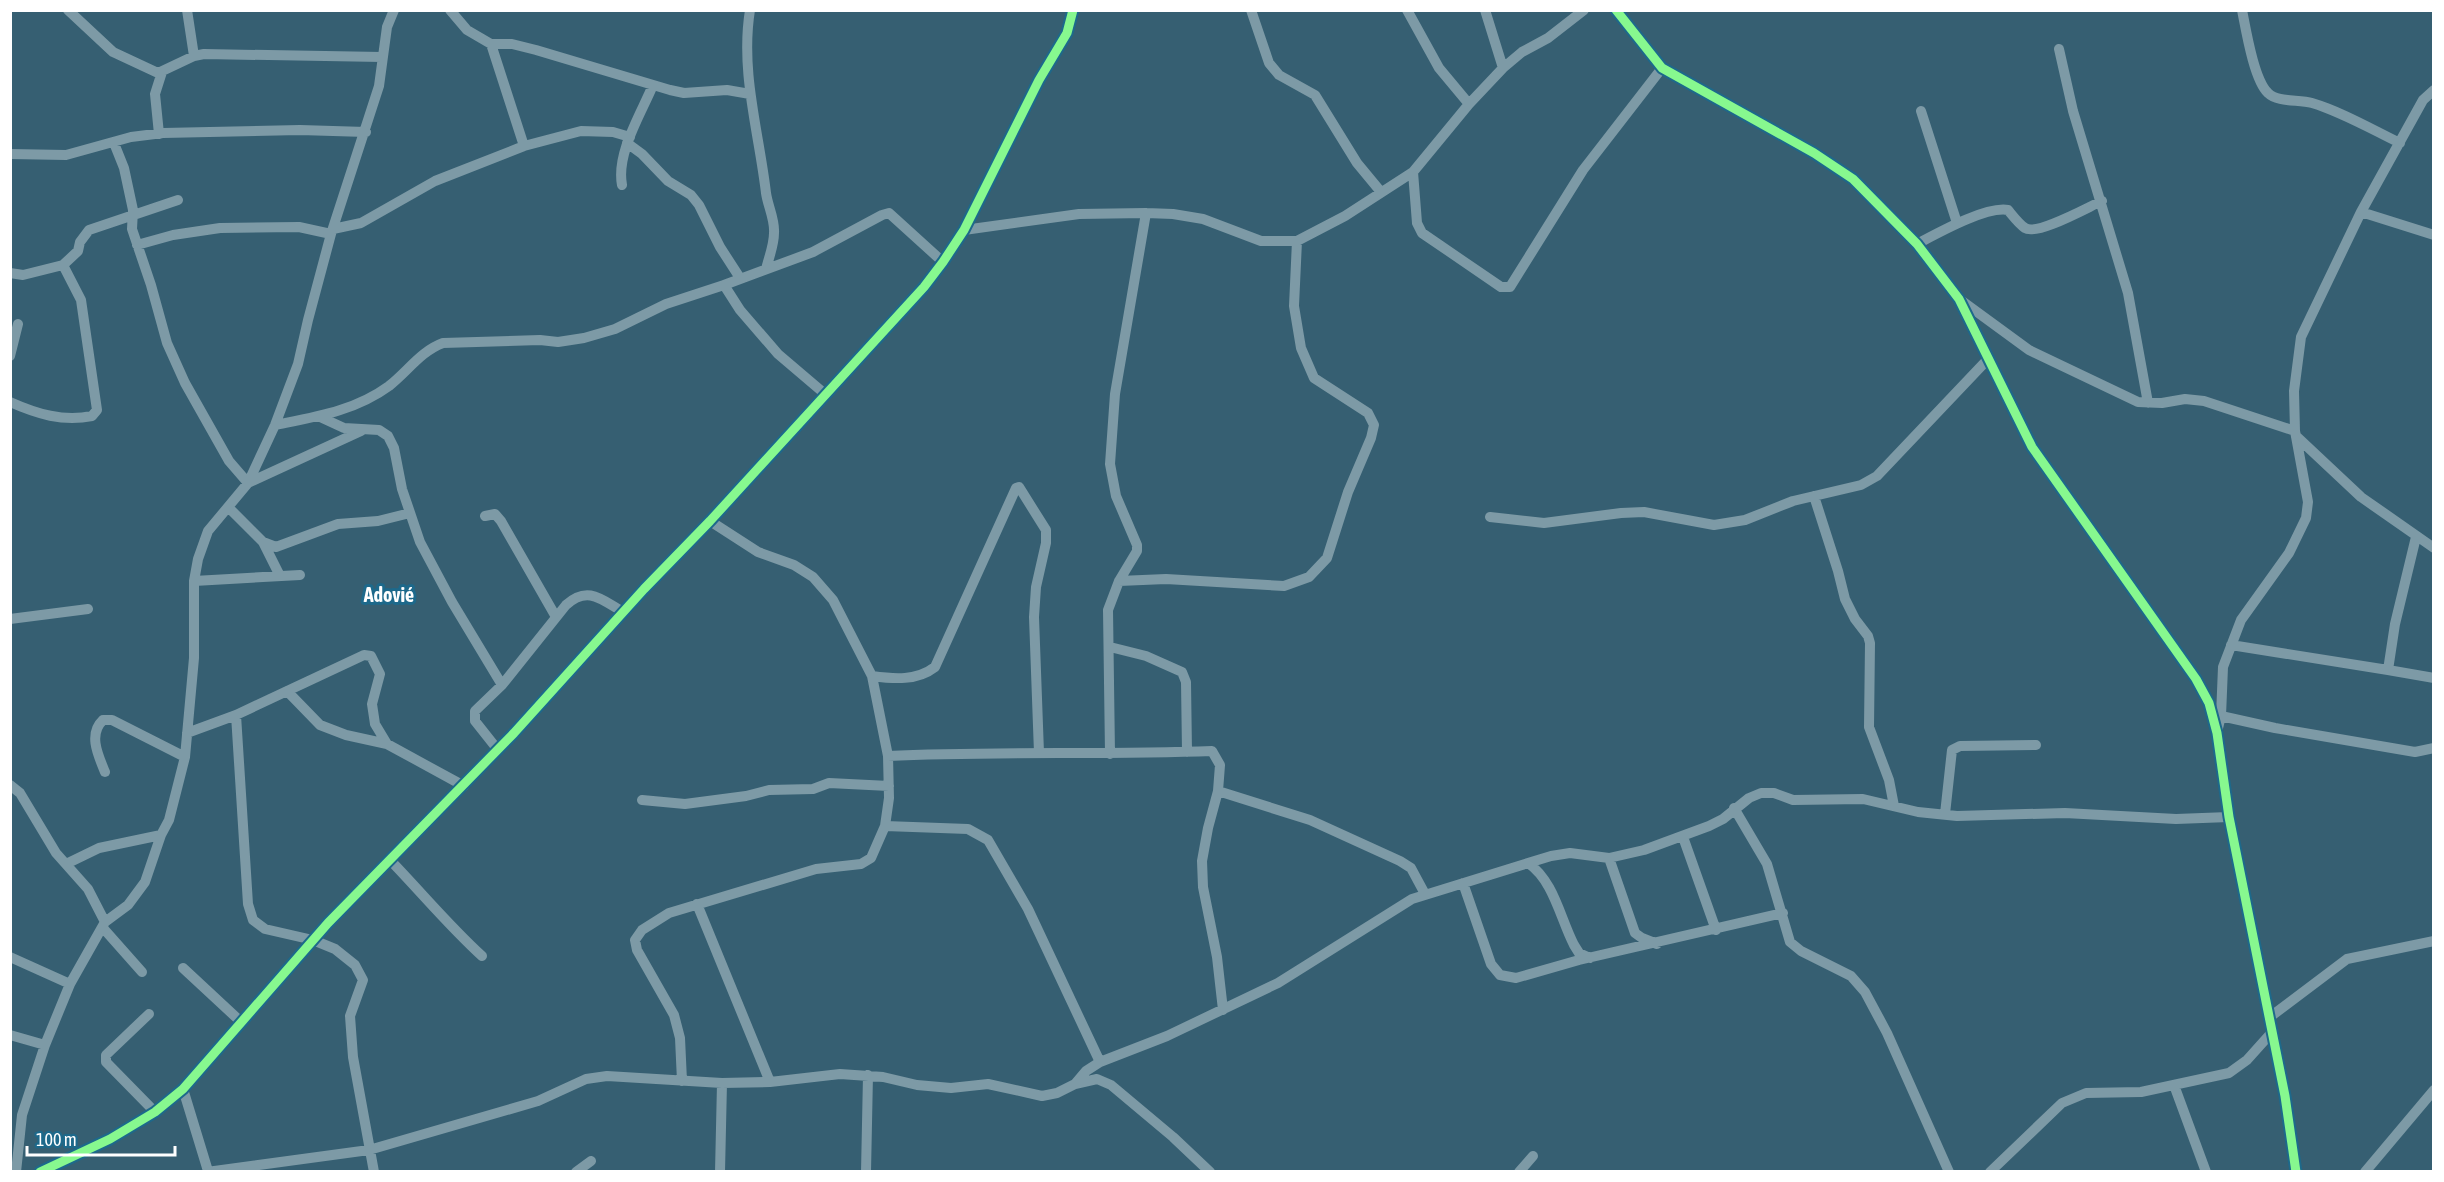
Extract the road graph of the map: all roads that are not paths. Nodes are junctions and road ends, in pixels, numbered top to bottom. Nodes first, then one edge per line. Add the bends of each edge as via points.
1 (68, 10) edge
2 (187, 10) edge
3 (394, 10) edge
4 (450, 10) edge
5 (750, 10) edge
6 (1073, 10) edge
7 (1251, 10) edge
8 (1407, 10) edge
9 (1485, 10) edge
10 (1584, 10) edge
11 (1616, 10) edge
12 (2242, 10) edge
13 (491, 44) junction
14 (2059, 49) dead end
15 (194, 56) junction
16 (382, 57) junction
17 (1503, 68) junction
18 (1662, 68) junction
19 (162, 72) junction
20 (653, 85) junction
21 (2433, 90) edge
22 (750, 94) junction
23 (1470, 104) junction
24 (1921, 111) dead end
25 (366, 132) junction
26 (159, 134) junction
27 (628, 140) junction
28 (114, 143) junction
29 (2400, 143) junction
30 (524, 146) junction
31 (10, 154) edge
32 (1413, 172) junction
33 (622, 185) dead end
34 (1381, 192) junction
35 (178, 200) dead end
36 (2102, 201) junction
37 (2361, 212) junction
38 (1146, 213) junction
39 (131, 216) junction
40 (1957, 224) junction
41 (964, 230) junction
42 (332, 232) junction
43 (2433, 234) edge
44 (1297, 241) junction
45 (1917, 244) junction
46 (137, 245) junction
47 (943, 262) junction
48 (63, 265) junction
49 (766, 269) junction
50 (10, 273) edge
51 (740, 278) junction
52 (724, 285) junction
53 (1959, 299) junction
54 (18, 324) dead end
55 (10, 356) edge
56 (1989, 358) junction
57 (825, 394) junction
58 (10, 402) edge
59 (2148, 403) junction
60 (318, 416) junction
61 (275, 425) junction
62 (361, 431) junction
63 (2295, 433) junction
64 (248, 483) junction
65 (1814, 496) junction
66 (229, 507) junction
67 (410, 513) junction
68 (485, 516) dead end
69 (1490, 517) dead end
70 (710, 520) junction
71 (2416, 537) junction
72 (263, 542) junction
73 (2433, 548) edge
74 (300, 575) dead end
75 (280, 576) junction
76 (194, 581) junction
77 (1119, 581) junction
78 (88, 609) dead end
79 (623, 612) junction
80 (555, 617) junction
81 (10, 619) edge
82 (2231, 645) junction
83 (1110, 647) junction
84 (2388, 670) junction
85 (872, 676) junction
86 (2433, 678) edge
87 (502, 684) junction
88 (287, 691) junction
89 (236, 715) junction
90 (2221, 716) junction
91 (187, 733) junction
92 (2217, 733) junction
93 (387, 744) junction
94 (2036, 745) dead end
95 (2433, 748) edge
96 (498, 750) junction
97 (1187, 752) junction
98 (1039, 753) junction
99 (1110, 754) junction
100 (888, 756) junction
101 (185, 757) junction
102 (105, 772) dead end
103 (10, 785) edge
104 (464, 786) junction
105 (889, 786) junction
106 (1218, 791) junction
107 (642, 800) dead end
108 (1894, 806) junction
109 (1734, 808) junction
110 (1945, 814) junction
111 (2229, 817) junction
112 (885, 826) junction
113 (161, 835) junction
114 (1683, 837) junction
115 (1609, 858) junction
116 (390, 860) junction
117 (1528, 863) junction
118 (66, 864) junction
119 (1463, 883) junction
120 (1425, 894) junction
121 (697, 904) junction
122 (1783, 913) junction
123 (104, 925) junction
124 (1716, 930) junction
125 (313, 940) junction
126 (2433, 941) edge
127 (1657, 944) junction
128 (482, 956) dead end
129 (10, 957) edge
130 (1590, 958) junction
131 (183, 968) dead end
132 (142, 972) dead end
133 (70, 984) junction
134 (1223, 1010) junction
135 (149, 1014) dead end
136 (2270, 1017) junction
137 (240, 1021) junction
138 (2273, 1031) junction
139 (10, 1035) edge
140 (45, 1045) junction
141 (1100, 1062) junction
142 (868, 1075) junction
143 (682, 1081) junction
144 (770, 1082) junction
145 (722, 1083) junction
146 (1075, 1084) junction
147 (2174, 1085) junction
148 (183, 1089) junction
149 (2433, 1089) edge
150 (155, 1112) junction
151 (369, 1150) junction
152 (1533, 1156) dead end
153 (591, 1161) dead end
154 (208, 1171) edge
155 (16, 1172) edge
156 (40, 1172) edge
157 (374, 1172) edge
158 (576, 1172) edge
159 (720, 1172) edge
160 (866, 1172) edge
161 (1209, 1172) edge
162 (1519, 1172) edge
163 (1949, 1172) edge
164 (1990, 1172) edge
165 (2206, 1172) edge
166 (2296, 1172) edge
167 (2365, 1172) edge

1 - 19 street via 113,52
2 - 15 street
3 - 16 street
4 - 13 street via 467,30
5 - 22 street via 746,41
6 - 41 street via 1067,33 1039,80
7 - 34 street via 1269,63 1279,75 1314,94 1357,163
8 - 23 street via 1439,68
9 - 17 street
10 - 17 street
11 - 18 street
12 - 29 street via 2250,50 2266,92 2273,97 2330,109
13 - 20 street via 528,48
13 - 30 street
14 - 36 street via 2073,111
15 - 16 street
15 - 19 street
16 - 25 street via 379,86
17 - 23 street
18 - 32 street via 1583,170 1510,287 1501,286 1422,233 1417,223
18 - 45 street via 1815,153 1853,179
19 - 26 street via 155,94
20 - 22 street via 684,93 719,89
20 - 27 street
21 - 29 street via 2423,100
22 - 49 street via 774,223 774,242
23 - 32 street
24 - 40 street
25 - 26 street
25 - 42 street
26 - 28 street
27 - 30 street via 613,132 581,131
27 - 33 street via 621,169
27 - 51 street via 668,181 691,195
28 - 31 street via 66,155
28 - 39 street via 124,168
29 - 37 street
30 - 42 street via 435,181 361,223
32 - 34 street
34 - 44 street
35 - 39 street
36 - 40 street via 2031,230 2003,209
36 - 59 street via 2128,293
37 - 43 street
37 - 63 street via 2301,337 2294,391
38 - 41 street via 1079,214
38 - 44 street via 1203,219 1261,241
38 - 77 street via 1115,394 1111,476 1137,545
39 - 46 street
39 - 48 street via 89,231 78,251
40 - 45 street
41 - 47 street
42 - 46 street via 299,227 220,228
42 - 61 street via 298,364
44 - 77 street via 1294,306 1301,348 1314,378 1368,413 1374,425 1327,558 1309,577 1284,586 1166,579
45 - 53 street
46 - 64 street via 167,343 185,383 229,461
47 - 49 street via 889,213 831,244
47 - 57 street
48 - 50 street
48 - 58 street via 81,300 97,410 92,416 76,420 39,414
49 - 51 street
51 - 52 street
52 - 57 street via 778,354
52 - 60 street via 584,338 558,342 443,343 430,348 368,400
53 - 56 street
53 - 59 street via 2029,350 2138,402
54 - 55 street
56 - 65 street via 1877,476 1861,485
56 - 92 street via 2032,447 2196,679
57 - 70 street
59 - 63 street via 2204,401
60 - 61 street
60 - 62 street
61 - 64 street
62 - 64 street
62 - 67 street via 379,430 388,436
63 - 71 street via 2361,497
63 - 82 street via 2308,502 2306,518 2289,553 2241,620
64 - 66 street
65 - 69 street via 1745,520 1714,525 1644,512 1544,523
65 - 108 street via 1845,599 1870,643 1869,728 1889,780
66 - 72 street
66 - 76 street via 208,531
67 - 72 street via 338,524 276,547
67 - 87 street via 425,552
68 - 80 street via 495,514 501,520
70 - 79 street
70 - 85 street via 758,552 794,565 813,577 833,600
71 - 73 street
71 - 84 street
72 - 75 street
74 - 75 street
75 - 76 street
76 - 91 street via 194,658
77 - 83 street via 1108,610
78 - 81 street
79 - 80 street via 588,595 574,598
79 - 96 street
80 - 87 street
82 - 84 street
82 - 90 street via 2223,667
83 - 97 street via 1146,656 1182,672 1186,682
83 - 99 street
84 - 86 street
85 - 98 street via 896,679 925,675 935,667 1019,487 1046,530 1034,617
85 - 100 street
87 - 96 street via 475,711 474,721
88 - 89 street
88 - 93 street via 320,724 346,735
88 - 93 street via 371,656 380,674 372,704 375,724
89 - 91 street
89 - 125 street via 248,904 254,920 265,929
90 - 92 street
90 - 95 street via 2415,752
91 - 101 street
92 - 111 street
93 - 104 street
94 - 110 street via 1960,746 1952,750
96 - 104 street
97 - 99 street
97 - 106 street via 1212,751 1218,757
98 - 99 street
98 - 100 street
100 - 105 street
101 - 102 street via 112,720 103,720 98,725 95,745
101 - 113 street via 169,820
103 - 118 street via 20,793
104 - 116 street
105 - 107 street via 829,783 813,789 769,790 685,804
105 - 112 street
106 - 120 street via 1310,820 1400,861 1411,868
106 - 134 street via 1202,861
108 - 109 street via 1863,799 1793,800 1761,793
108 - 110 street
109 - 114 street via 1723,819
109 - 122 street via 1767,864
110 - 111 street
111 - 136 street
112 - 121 street via 871,858 861,864 816,869
112 - 141 street via 968,829 988,840 1028,909
113 - 118 street via 99,849
113 - 123 street via 145,882 128,905
114 - 115 street
114 - 124 street
115 - 117 street via 1570,853
115 - 127 street via 1635,933
116 - 125 street
116 - 128 street
117 - 119 street
117 - 130 street via 1547,881 1579,953
118 - 123 street via 88,889
119 - 120 street
119 - 130 street via 1491,964 1500,975 1516,978
120 - 134 street via 1288,977
121 - 143 street via 655,920 635,940 674,1015 680,1038
121 - 144 street
122 - 124 street
122 - 163 street via 1790,942 1851,976 1865,992
123 - 132 street
123 - 133 street
124 - 127 street
125 - 137 street
125 - 151 street via 335,949 355,965 363,980 350,1016
126 - 136 street via 2347,959
127 - 130 street
129 - 133 street
131 - 137 street
133 - 140 street
134 - 141 street
135 - 150 street via 106,1056 106,1062
136 - 138 street
137 - 148 street
138 - 147 street via 2247,1060 2229,1073
138 - 166 street
139 - 140 street
140 - 155 street via 22,1115
141 - 146 street
142 - 144 street
142 - 146 street via 951,1088 988,1084 1042,1096
142 - 160 street
143 - 145 street
143 - 151 street via 596,1077 538,1101
144 - 145 street
145 - 159 street
146 - 161 street via 1097,1079 1111,1085
147 - 164 street via 2141,1092 2086,1093 2062,1103
147 - 165 street
148 - 150 street
148 - 154 street
149 - 167 street
150 - 156 street via 110,1139
151 - 154 street
151 - 157 street
152 - 162 street
153 - 158 street

